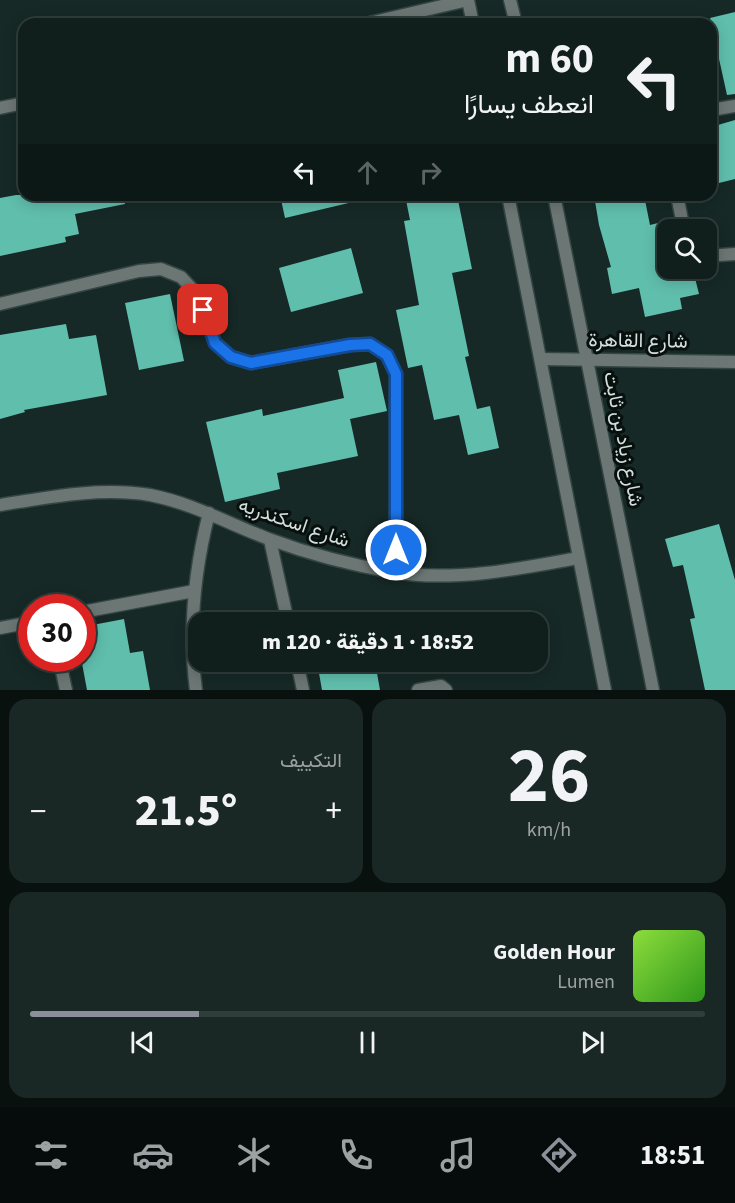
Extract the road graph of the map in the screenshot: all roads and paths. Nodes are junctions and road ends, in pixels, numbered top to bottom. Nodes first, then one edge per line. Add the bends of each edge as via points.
1 (468, 0) edge
2 (510, 0) edge
3 (391, 18) edge
4 (472, 18) edge
5 (514, 18) edge
6 (18, 104) edge
7 (735, 106) edge
8 (0, 108) edge
9 (717, 109) edge
10 (509, 201) edge
11 (555, 201) edge
12 (678, 201) edge
13 (682, 219) edge
14 (735, 254) edge
15 (717, 255) edge
16 (0, 304) edge
17 (541, 359) junction
18 (587, 360) junction
19 (735, 362) edge
20 (0, 505) edge
21 (209, 513) junction
22 (270, 540) junction
23 (578, 558) junction
24 (396, 572) junction
25 (194, 591) junction
26 (96, 609) edge
27 (286, 612) edge
28 (18, 625) edge
29 (0, 628) edge
30 (62, 672) edge
31 (299, 672) edge
32 (66, 690) edge
33 (196, 690) edge
34 (303, 690) edge
35 (418, 690) edge
36 (446, 690) edge
37 (605, 690) edge
38 (653, 690) edge

1 - 3 street
1 - 4 street
2 - 5 street
6 - 8 street
7 - 9 street
10 - 17 street
11 - 18 street, شارع زياد بن ثابت
12 - 13 street
14 - 15 street
16 - 24 street via 161,269 181,276 197,294 215,343 231,357 251,363 370,344 387,355 396,374
17 - 18 street, شارع القاهرة
17 - 23 street
18 - 19 street, شارع القاهرة
18 - 38 street, شارع زياد بن ثابت
20 - 21 street, شارع اسكندريه via 111,492 150,495
21 - 22 street, شارع اسكندريه
21 - 25 street
22 - 24 street, شارع اسكندريه via 332,559
22 - 27 street
23 - 24 street, شارع اسكندريه via 519,570 456,575
23 - 37 street
25 - 26 street
25 - 33 street
28 - 29 street
30 - 32 street
31 - 34 street
35 - 36 street via 441,686

